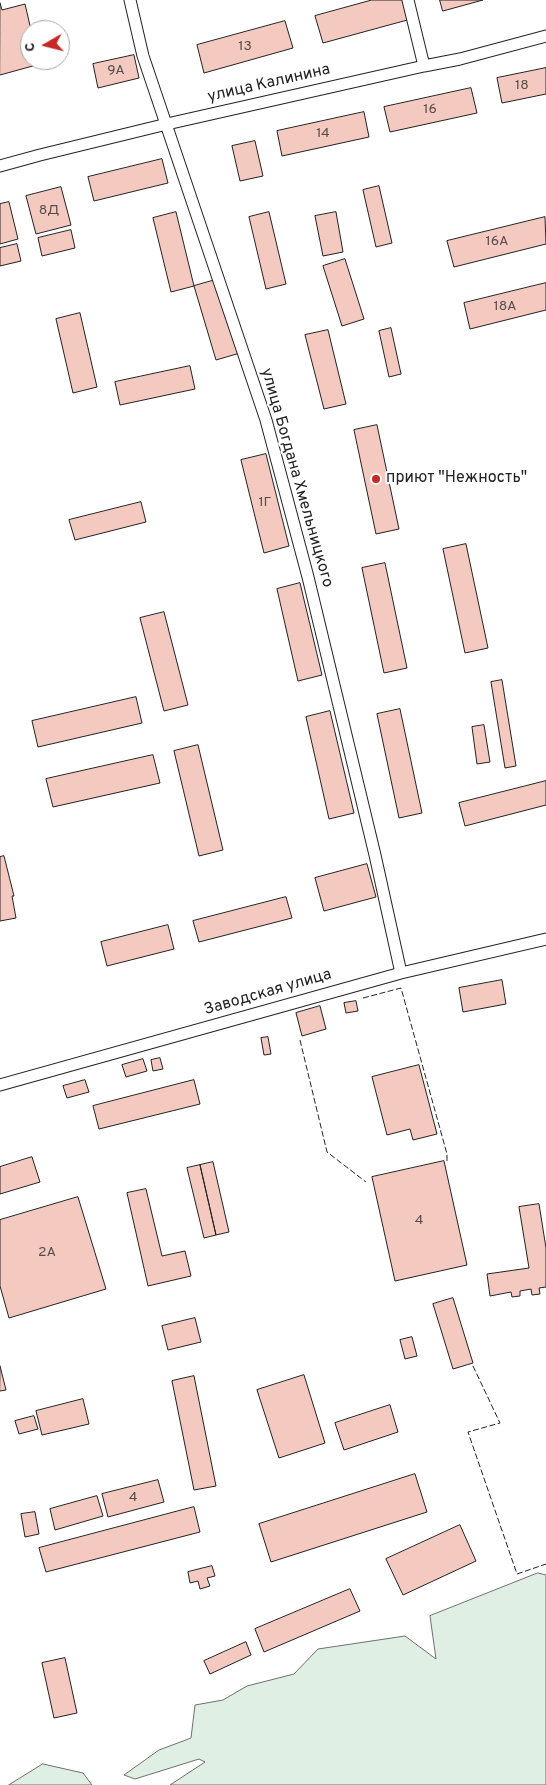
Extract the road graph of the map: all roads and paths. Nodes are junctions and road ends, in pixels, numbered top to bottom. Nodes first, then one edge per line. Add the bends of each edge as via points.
1 (130, 0) edge
2 (408, 0) edge
3 (546, 36) edge
4 (424, 66) junction
5 (167, 124) junction
6 (0, 166) edge
7 (546, 939) edge
8 (401, 973) junction
9 (0, 1085) edge

1 - 5 street, улица Богдана Хмельницкого via 143,56
2 - 4 street
3 - 4 street, улица Калинина via 460,60
4 - 5 street, улица Калинина
5 - 6 street, улица Калинина
5 - 8 street, улица Богдана Хмельницкого via 266,420 308,578
7 - 8 street, Заводская улица
8 - 9 street, Заводская улица

